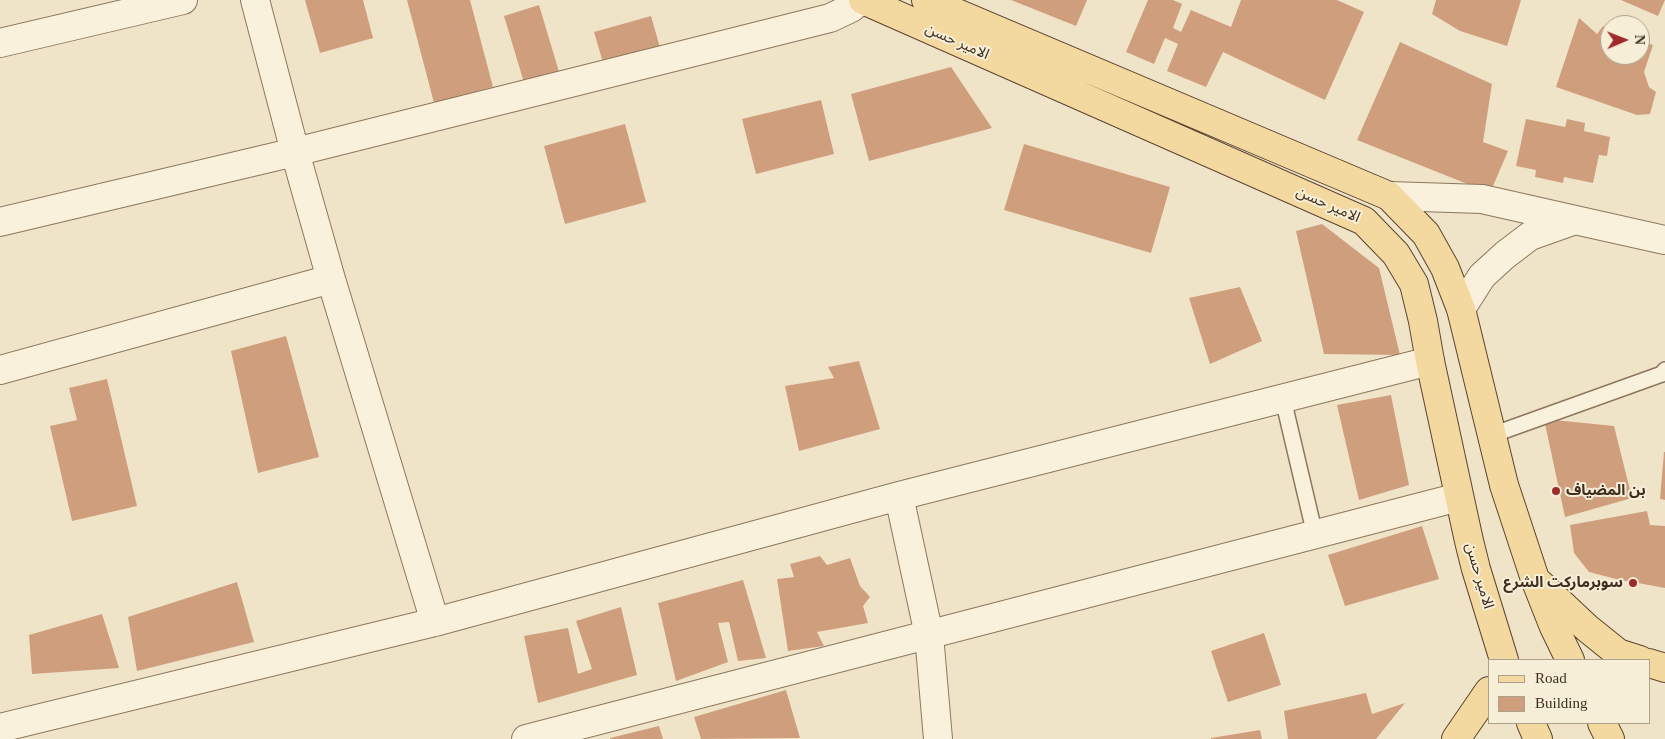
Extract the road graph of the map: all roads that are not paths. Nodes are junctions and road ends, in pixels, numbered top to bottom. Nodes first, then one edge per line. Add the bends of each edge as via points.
1 (183, 0) edge
2 (255, 0) edge
3 (862, 0) edge
4 (926, 0) edge
5 (0, 43) edge
6 (295, 152) junction
7 (1389, 196) junction
8 (1575, 220) junction
9 (0, 222) edge
10 (1665, 240) edge
11 (331, 279) junction
12 (1461, 309) junction
13 (1430, 361) junction
14 (0, 370) edge
15 (1665, 370) edge
16 (1283, 399) junction
17 (1492, 435) junction
18 (899, 496) junction
19 (1459, 497) junction
20 (1315, 535) junction
21 (1535, 579) junction
22 (434, 622) junction
23 (928, 635) junction
24 (1504, 659) edge
25 (1570, 659) edge
26 (1637, 659) edge
27 (1650, 663) edge
28 (1665, 668) edge
29 (1488, 692) edge
30 (1531, 724) edge
31 (1602, 724) edge
32 (0, 728) edge
33 (526, 739) edge
34 (938, 739) edge
35 (1456, 739) edge
36 (1538, 739) edge
37 (1610, 739) edge

1 - 5 street
2 - 6 street
3 - 6 street via 830,18
3 - 13 main road, الامير حسن via 1364,221 1396,254 1414,284
4 - 7 main road, الامير حسن
6 - 9 street
6 - 11 street
7 - 8 street via 1482,199
7 - 12 main road, الامير حسن via 1416,222 1435,248
8 - 10 street
8 - 12 street via 1530,236 1505,255 1482,276
11 - 14 street
11 - 22 street
12 - 17 main road, الامير حسن
13 - 16 street
13 - 19 main road, الامير حسن
15 - 17 lane via 1662,374
16 - 18 street
16 - 20 lane
17 - 21 main road, الامير حسن via 1504,485
18 - 22 street
18 - 23 street
19 - 20 street
19 - 24 main road, الامير حسن via 1476,569
20 - 23 street
21 - 25 main road, الامير حسن
21 - 26 main road via 1618,653
22 - 32 street
23 - 33 street
23 - 34 street
27 - 28 main road
29 - 35 main road
30 - 36 main road
31 - 37 main road

